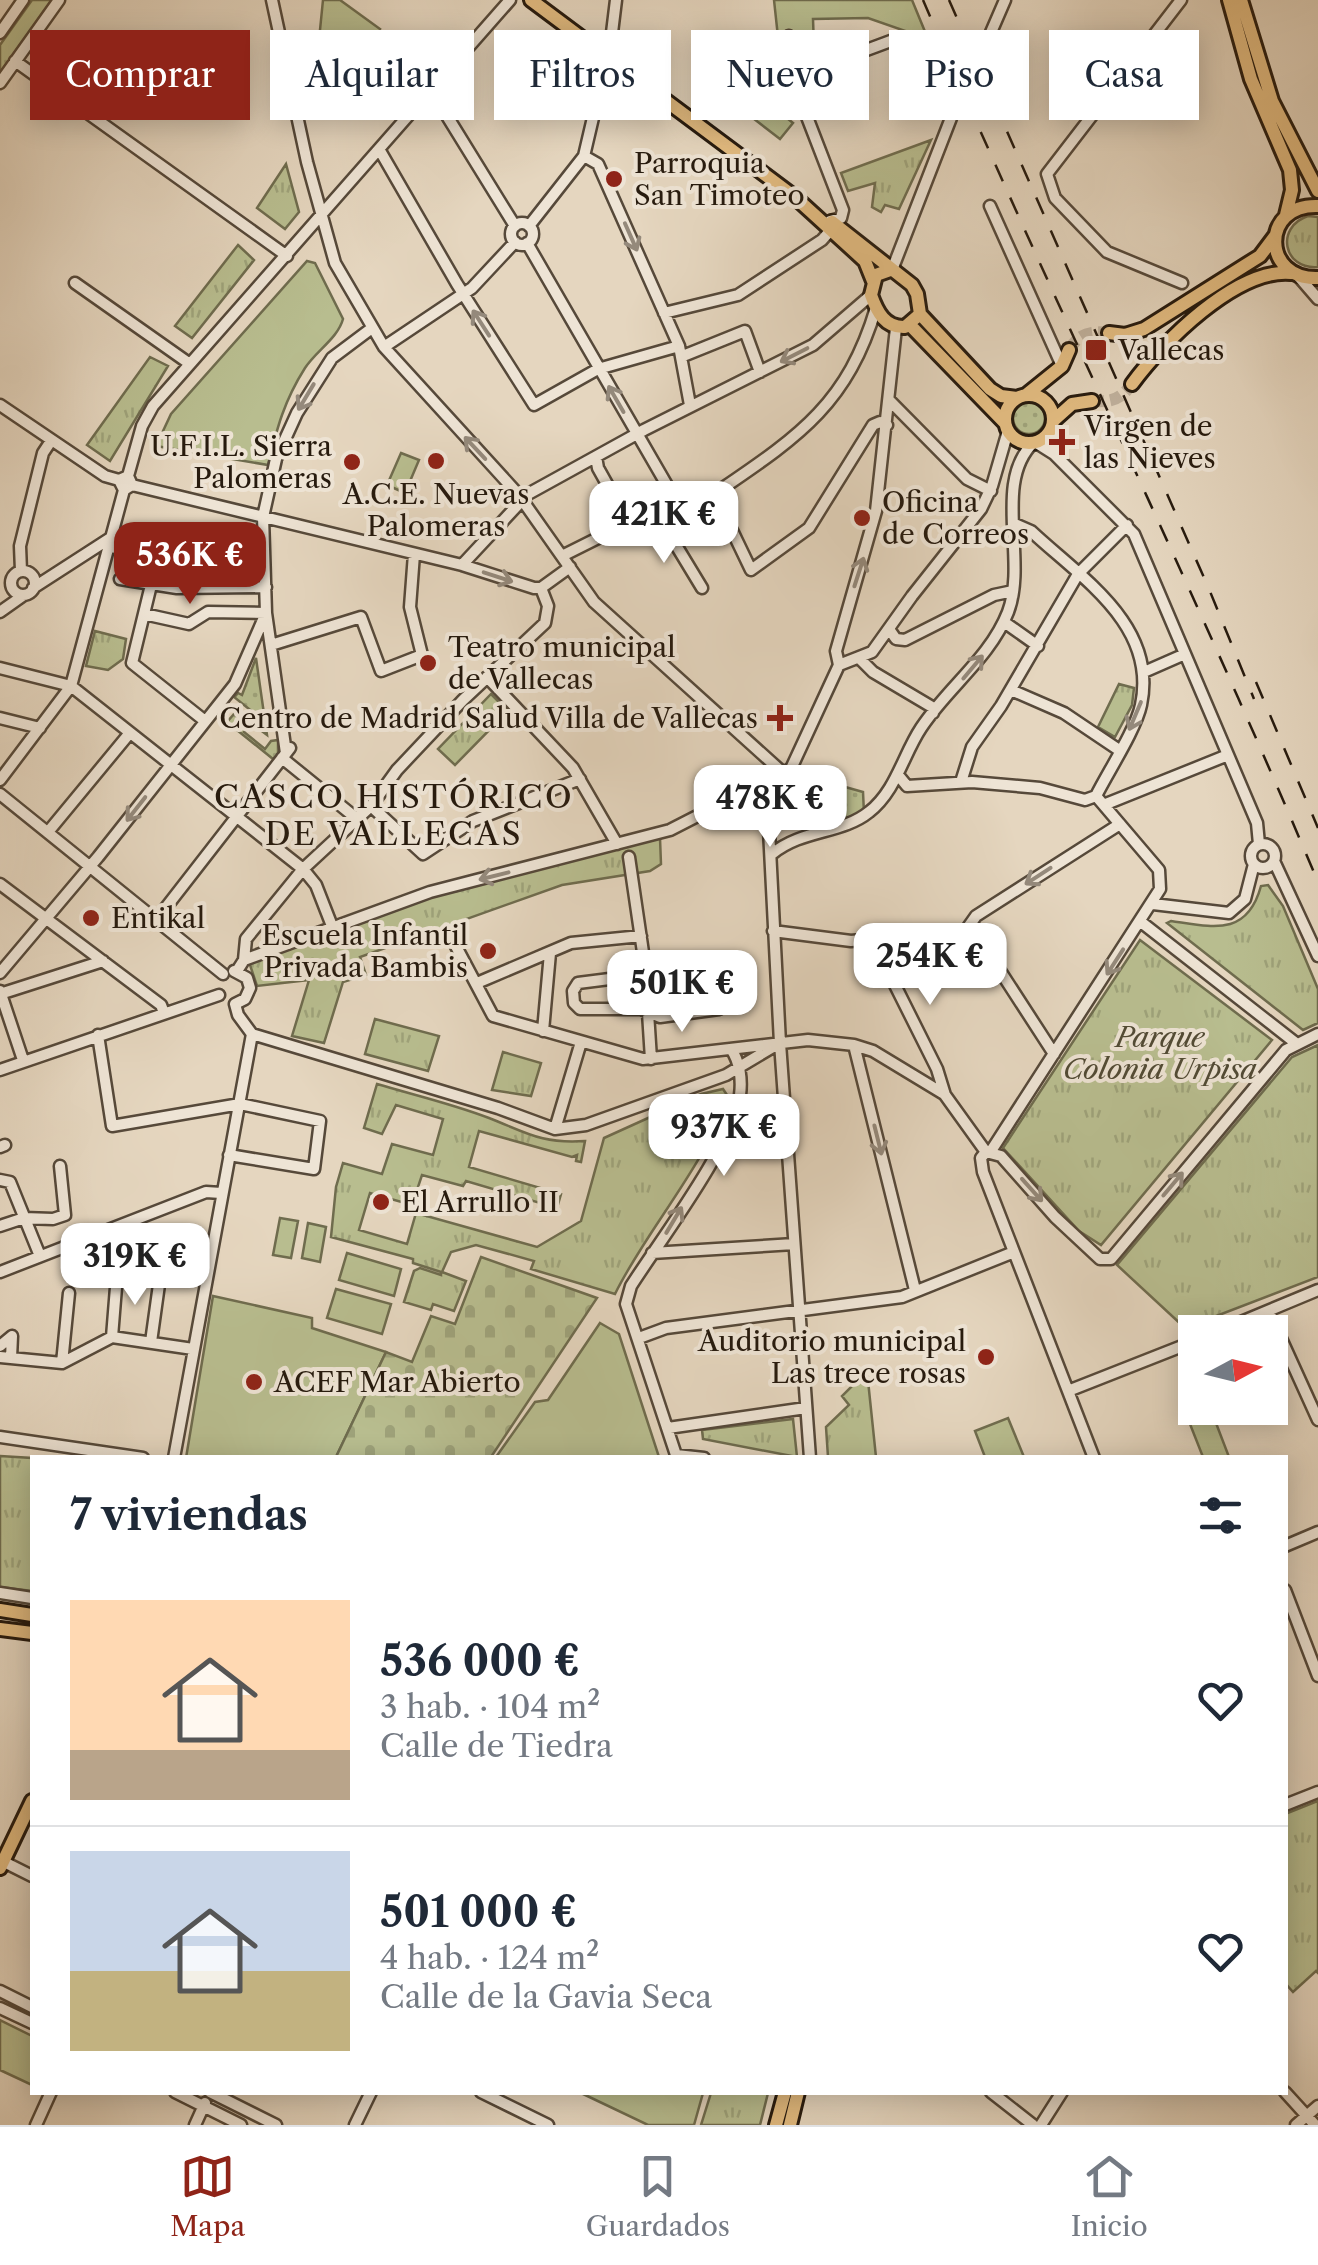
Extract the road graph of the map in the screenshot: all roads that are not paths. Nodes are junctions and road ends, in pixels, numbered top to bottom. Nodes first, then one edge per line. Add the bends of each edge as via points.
1 (23, 0) edge
2 (58, 0) edge
3 (272, 0) edge
4 (510, 0) edge
5 (531, 0) edge
6 (616, 0) edge
7 (1005, 0) edge
8 (1181, 0) edge
9 (1230, 0) edge
10 (1241, 0) edge
11 (574, 30) edge
12 (612, 30) edge
13 (992, 30) edge
14 (0, 32) edge
15 (474, 41) edge
16 (869, 49) edge
17 (15, 61) junction
18 (0, 83) edge
19 (671, 102) edge
20 (405, 120) edge
21 (449, 120) edge
22 (592, 120) edge
23 (808, 120) edge
24 (379, 149) junction
25 (584, 156) junction
26 (1318, 191) edge
27 (990, 206) dead end
28 (1318, 206) edge
29 (1286, 215) junction
30 (320, 217) junction
31 (514, 226) junction
32 (529, 226) junction
33 (830, 226) junction
34 (1275, 236) junction
35 (521, 243) junction
36 (287, 256) junction
37 (891, 270) junction
38 (1295, 274) junction
39 (1318, 278) edge
40 (1177, 281) dead end
41 (75, 283) dead end
42 (463, 294) junction
43 (873, 295) junction
44 (1318, 299) edge
45 (664, 313) junction
46 (909, 322) junction
47 (372, 328) junction
48 (1109, 333) tunnel mouth
49 (384, 348) junction
50 (1070, 350) tunnel mouth
51 (681, 351) junction
52 (190, 364) junction
53 (1062, 366) junction
54 (598, 369) junction
55 (760, 372) junction
56 (1132, 384) tunnel mouth
57 (1022, 396) junction
58 (890, 401) junction
59 (1092, 401) tunnel mouth
60 (0, 405) edge
61 (690, 406) junction
62 (1052, 424) junction
63 (888, 425) junction
64 (1006, 427) junction
65 (637, 435) junction
66 (52, 442) junction
67 (1034, 442) junction
68 (1054, 454) junction
69 (596, 457) junction
70 (126, 483) junction
71 (990, 490) junction
72 (714, 494) junction
73 (522, 499) junction
74 (683, 514) junction
75 (263, 517) junction
76 (1015, 524) junction
77 (1126, 525) junction
78 (112, 542) junction
79 (414, 554) junction
80 (562, 556) junction
81 (462, 565) junction
82 (570, 567) junction
83 (21, 571) junction
84 (1078, 574) junction
85 (120, 579) dead end
86 (151, 585) junction
87 (208, 587) junction
88 (266, 587) junction
89 (26, 588) junction
90 (537, 588) junction
91 (702, 588) dead end
92 (1013, 591) junction
93 (0, 612) edge
94 (266, 613) junction
95 (144, 614) junction
96 (1004, 622) junction
97 (889, 629) junction
98 (271, 646) junction
99 (1038, 646) junction
100 (1185, 654) junction
101 (860, 659) junction
102 (839, 666) junction
103 (0, 668) edge
104 (1144, 672) junction
105 (487, 677) junction
106 (71, 686) junction
107 (1012, 690) junction
108 (933, 713) junction
109 (0, 718) edge
110 (205, 721) junction
111 (40, 728) junction
112 (129, 734) junction
113 (1119, 750) junction
114 (286, 753) junction
115 (1228, 755) junction
116 (170, 766) junction
117 (786, 771) junction
118 (898, 775) junction
119 (580, 779) junction
120 (0, 780) edge
121 (961, 782) junction
122 (0, 794) edge
123 (1094, 797) junction
124 (1106, 804) junction
125 (371, 806) junction
126 (238, 816) junction
127 (356, 818) junction
128 (773, 821) junction
129 (1120, 824) junction
130 (48, 832) junction
131 (796, 839) junction
132 (617, 844) junction
133 (1259, 844) junction
134 (772, 854) junction
135 (629, 857) dead end
136 (1274, 862) junction
137 (1254, 864) junction
138 (90, 866) junction
139 (303, 869) junction
140 (0, 884) edge
141 (1153, 904) junction
142 (46, 918) junction
143 (157, 918) junction
144 (1141, 922) junction
145 (332, 926) junction
146 (971, 926) junction
147 (773, 931) junction
148 (450, 935) dead end
149 (641, 936) junction
150 (550, 953) junction
151 (1318, 956) edge
152 (244, 960) junction
153 (103, 961) junction
154 (720, 965) dead end
155 (237, 971) junction
156 (0, 972) edge
157 (890, 972) junction
158 (222, 974) junction
159 (646, 974) junction
160 (476, 983) junction
161 (0, 993) edge
162 (219, 995) junction
163 (235, 1004) junction
164 (719, 1009) dead end
165 (164, 1013) junction
166 (650, 1014) junction
167 (543, 1031) junction
168 (98, 1034) junction
169 (252, 1034) junction
170 (1318, 1034) edge
171 (581, 1042) junction
172 (780, 1043) junction
173 (1297, 1044) junction
174 (854, 1046) junction
175 (732, 1049) junction
176 (1054, 1054) junction
177 (23, 1060) junction
178 (651, 1060) junction
179 (739, 1069) junction
180 (0, 1070) edge
181 (945, 1095) junction
182 (240, 1104) junction
183 (555, 1130) junction
184 (989, 1151) junction
185 (230, 1155) junction
186 (60, 1166) dead end
187 (0, 1180) edge
188 (221, 1194) junction
189 (24, 1218) junction
190 (0, 1226) edge
191 (794, 1244) junction
192 (1014, 1252) junction
193 (652, 1253) junction
194 (40, 1256) junction
195 (162, 1263) dead end
196 (0, 1272) edge
197 (118, 1275) dead end
198 (915, 1290) junction
199 (1318, 1290) edge
200 (69, 1293) dead end
201 (798, 1311) junction
202 (1269, 1312) junction
203 (1261, 1315) edge
204 (112, 1337) junction
205 (639, 1338) junction
206 (150, 1342) junction
207 (0, 1346) edge
208 (1178, 1348) edge
209 (193, 1349) junction
210 (6, 1357) edge
211 (62, 1363) junction
212 (1068, 1391) junction
213 (806, 1408) junction
214 (1318, 1420) edge
215 (668, 1428) junction
216 (0, 1437) edge
217 (123, 1455) edge
218 (175, 1455) edge
219 (677, 1455) edge
220 (810, 1455) edge
221 (1093, 1455) edge
222 (1318, 1532) edge
223 (1288, 1545) edge
224 (0, 1593) edge
225 (30, 1598) edge
226 (1288, 1598) edge
227 (0, 1610) edge
228 (30, 1615) edge
229 (0, 1628) edge
230 (30, 1633) edge
231 (1318, 1676) edge
232 (1318, 1792) edge
233 (1288, 1804) edge
234 (30, 1805) edge
235 (1, 1864) edge
236 (30, 1875) edge
237 (0, 1991) edge
238 (30, 2006) edge
239 (0, 2008) edge
240 (30, 2022) edge
241 (50, 2095) edge
242 (181, 2095) edge
243 (209, 2095) edge
244 (214, 2095) edge
245 (370, 2095) edge
246 (487, 2095) edge
247 (784, 2095) edge
248 (797, 2095) edge
249 (995, 2095) edge
250 (1060, 2095) edge
251 (1288, 2095) edge
252 (1318, 2106) edge
253 (204, 2107) junction
254 (1311, 2121) edge
255 (36, 2125) edge
256 (195, 2125) edge
257 (241, 2125) edge
258 (276, 2125) edge
259 (355, 2125) edge
260 (548, 2125) edge
261 (776, 2125) edge
262 (790, 2125) edge
263 (1033, 2125) edge
264 (1041, 2125) edge
265 (1296, 2125) edge

1 - 14 street
2 - 17 street
3 - 30 street
4 - 15 street
5 - 11 main road
6 - 12 street
7 - 13 street
8 - 40 street via 1047,174 1054,198 1107,252
9 - 29 main road via 1251,78 1290,170
10 - 26 main road via 1272,101
16 - 37 street via 896,39 922,46 951,118
17 - 18 street
17 - 36 street
19 - 33 main road
20 - 24 street
21 - 31 street
22 - 25 street
23 - 33 street via 842,210
24 - 30 street
24 - 42 street
25 - 32 street
25 -> 45 street via 598,164
27 - 53 street
28 - 29 main road
29 - 34 main road
30 - 36 street
30 - 47 street via 334,262
31 - 32 street
31 - 35 street via 512,236
32 - 35 street via 532,235
33 - 37 main road
33 - 43 main road via 865,262
33 - 45 street via 822,240 738,295
34 - 38 main road via 1278,256
34 - 48 main road via 1260,256 1144,329
35 - 42 street
35 - 54 street
36 - 52 street
37 - 43 main road via 881,271
37 - 46 main road via 917,294
38 - 39 main road
38 - 44 street
38 - 56 main road via 1266,276 1204,310 1159,349
41 - 52 street
42 - 49 street
54 -> 42 street via 534,406
43 - 46 main road via 884,320
43 -> 55 street via 813,345
43 - 72 street via 864,346 835,396 804,430
45 - 51 street
46 - 57 main road via 990,390
46 - 58 street
46 - 64 main road
47 - 49 street
47 -> 75 street via 332,358 312,387 284,438
73 -> 49 street
50 - 53 main road
51 - 54 street
51 - 55 street via 744,331
51 - 61 street
52 - 70 street via 142,426
53 - 57 main road
65 -> 54 street
55 - 61 street
57 - 62 main road via 1045,401
57 - 64 main road via 1006,410
58 - 63 street
58 - 71 street via 967,480
59 - 62 main road via 1072,404
60 - 66 street
61 - 65 street
62 - 67 main road
62 - 68 street
63 - 72 street via 873,426 808,528 751,570
102 -> 63 street via 836,651 872,533
64 - 67 main road via 1019,441
64 - 71 street
65 - 69 street
65 - 74 street
66 - 70 street
66 - 83 street via 43,454 20,546
67 - 68 street
67 - 76 street via 1012,489
68 - 77 street
69 - 73 street
69 - 80 street via 627,520
70 - 75 street
70 - 78 street
71 - 97 street
72 - 74 street
73 - 80 street
73 - 81 street
74 - 91 street via 665,527
75 - 79 street
75 - 88 street
76 - 84 street
76 - 92 street
77 - 84 street
77 - 100 street
78 - 87 street via 210,561
78 - 89 street
78 - 106 street
79 - 81 street
79 - 98 street via 410,607 422,655 381,671 361,617
80 - 82 street
81 -> 90 street
82 - 90 street
82 - 117 street via 594,602
83 - 89 street
83 - 89 street via 12,578
84 - 99 street
84 - 104 street via 1118,612 1138,644
85 - 86 street
86 - 87 street
86 - 95 street
87 - 88 street
88 - 94 street
89 - 93 street
90 - 105 street via 548,606 545,623
92 - 96 street
92 - 97 street via 909,639 896,639
94 - 95 street via 208,612 188,624
94 - 98 street
94 - 110 street via 235,684
95 - 110 street via 132,663
96 - 99 street
108 -> 96 street
97 - 101 street
98 - 114 street
99 - 107 street
100 - 104 street
100 - 115 street
101 - 102 street
101 - 108 street
102 - 117 street
103 - 106 street
104 -> 113 street via 1140,710
105 - 119 street
105 - 125 street
106 - 111 street
106 - 112 street
107 - 113 street
107 - 121 street via 972,747
108 - 118 street
109 - 111 street
110 - 116 street
111 - 120 street
112 - 116 street
112 - 130 street
113 - 123 street
114 - 126 street
114 - 127 street
115 - 124 street
115 - 133 street via 1257,822
116 - 126 street
116 -> 138 street
117 - 128 street
117 - 132 street via 683,824
118 - 121 street via 910,786
118 - 131 street via 858,819
119 - 125 street via 473,821 423,854
119 - 132 street
121 - 123 street
122 - 130 street
123 - 124 street
124 - 129 street
125 - 127 street
126 - 139 street
126 - 143 street
127 - 139 street
128 - 131 street via 778,832
128 - 134 street
129 - 141 street via 1159,870
129 -> 146 street via 976,916
130 - 138 street
131 - 134 street
132 -> 145 street via 430,892
133 - 136 street via 1271,846
133 - 137 street via 1251,853
134 - 147 street
135 - 149 street
136 - 137 street via 1265,868
136 - 151 street
137 - 141 street via 1245,898 1229,913
138 - 142 street
138 - 143 street
139 - 145 street
139 - 152 street via 246,939
140 - 142 street
141 - 144 street
142 - 153 street
142 - 156 street
143 - 158 street
144 - 173 street
144 -> 176 street
145 - 152 street
146 - 157 street
146 - 176 street
147 - 157 street via 872,939
147 - 172 street
148 - 160 street
149 - 150 street via 571,942
149 - 159 street
150 - 160 street
150 - 167 street
152 - 155 street
153 - 161 street
153 - 165 street
154 - 159 street
155 - 158 street
155 - 163 street via 250,988
157 - 181 street
158 - 162 street
159 - 166 street
159 - 166 street via 578,983 572,991 580,1009
160 - 167 street via 494,1016
161 - 177 street
162 - 163 street
162 - 165 street
163 - 169 street
164 - 166 street
165 - 168 street
166 - 178 street
167 - 171 street
168 - 177 street
168 - 182 street via 112,1126
169 - 182 street
169 - 183 street
170 - 173 street
171 - 178 street
171 - 183 street
172 - 174 street
172 - 175 street
172 - 179 street
172 - 191 street
184 -> 173 street via 1100,1259 1110,1259
174 - 181 street
174 -> 198 street
175 - 178 street
175 - 179 street
176 - 184 street
177 - 180 street
179 - 183 street via 620,1114
193 -> 179 street via 728,1130 740,1096
181 - 184 street
182 - 185 street
182 - 185 street via 320,1120 314,1169
184 - 192 street via 981,1158 982,1172
185 - 188 street
186 - 189 street via 65,1214
187 - 189 street via 10,1182
188 - 194 street via 206,1192
188 - 209 street
189 - 190 street
189 - 194 street
191 - 193 street
191 - 201 street
192 - 198 street
192 - 212 street
193 - 205 street via 626,1304
194 - 196 street
195 - 206 street
197 - 204 street
198 - 201 street
199 - 202 street
200 - 211 street
201 - 205 street via 666,1328
201 - 213 street
202 - 203 street
202 - 214 street
204 - 206 street
204 - 211 street
205 - 215 street
206 - 209 street
207 - 210 street via 12,1336
208 - 212 street
209 - 218 street
210 - 211 street
212 - 221 street
213 - 215 street
213 - 220 street
215 - 219 street
216 - 217 street
222 - 223 street
224 - 225 street
226 - 231 street
227 - 228 main road
229 - 230 main road
232 - 233 street
234 - 235 main road
235 - 236 street
237 - 238 street
239 - 240 street
241 - 255 street
242 - 253 street
243 - 253 street
244 - 258 street
245 - 259 street
246 - 260 street
247 - 261 main road
248 - 262 main road
249 - 263 street
250 - 264 street
251 - 254 street
252 - 254 street
253 - 256 street
253 - 257 street
254 - 265 street

